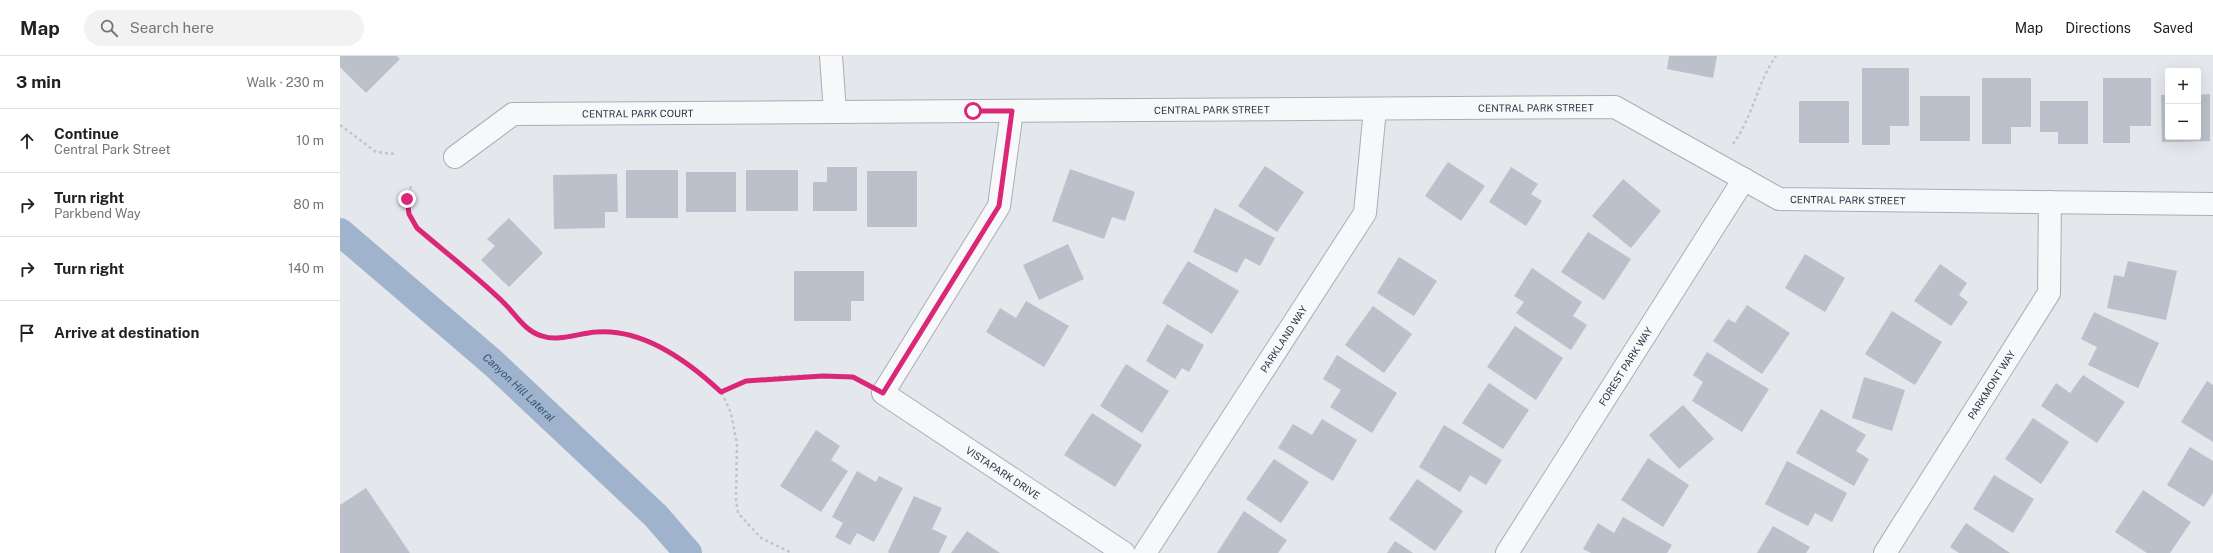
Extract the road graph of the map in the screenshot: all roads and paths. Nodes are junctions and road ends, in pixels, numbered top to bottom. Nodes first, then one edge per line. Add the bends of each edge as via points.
1 (832, 56) edge
2 (1776, 56) edge
3 (1375, 108) junction
4 (1012, 111) junction
5 (834, 112) junction
6 (340, 125) edge
7 (1730, 150) dead end
8 (396, 154) dead end
9 (455, 157) dead end
10 (1744, 179) junction
11 (411, 186) dead end
12 (2050, 202) junction
13 (2213, 204) edge
14 (721, 392) junction
15 (883, 393) junction
16 (792, 553) edge
17 (1124, 553) edge
18 (1145, 553) edge
19 (1507, 553) edge
20 (1885, 553) edge

1 - 5 street
2 - 7 path via 1766,72 1746,124
3 - 4 street, CENTRAL PARK STREET
3 - 10 street, CENTRAL PARK STREET via 1615,107
3 - 18 street, PARKLAND WAY via 1365,213
4 - 5 street, CENTRAL PARK STREET
4 - 15 street via 999,206
5 - 9 street, CENTRAL PARK COURT via 513,114
6 - 8 path via 376,152
10 - 12 street, CENTRAL PARK STREET via 1779,199
10 - 19 street, FOREST PARK WAY
11 - 14 path via 407,199 409,214 417,228 502,301 532,332 552,338 597,332 620,333 647,340 703,375
12 - 13 street, CENTRAL PARK STREET
12 - 20 street, PARKMONT WAY via 2049,293
14 - 15 path via 746,381 823,376 853,377
14 - 16 path via 730,413 737,444 738,513 762,538
15 - 17 street, VISTAPARK DRIVE

